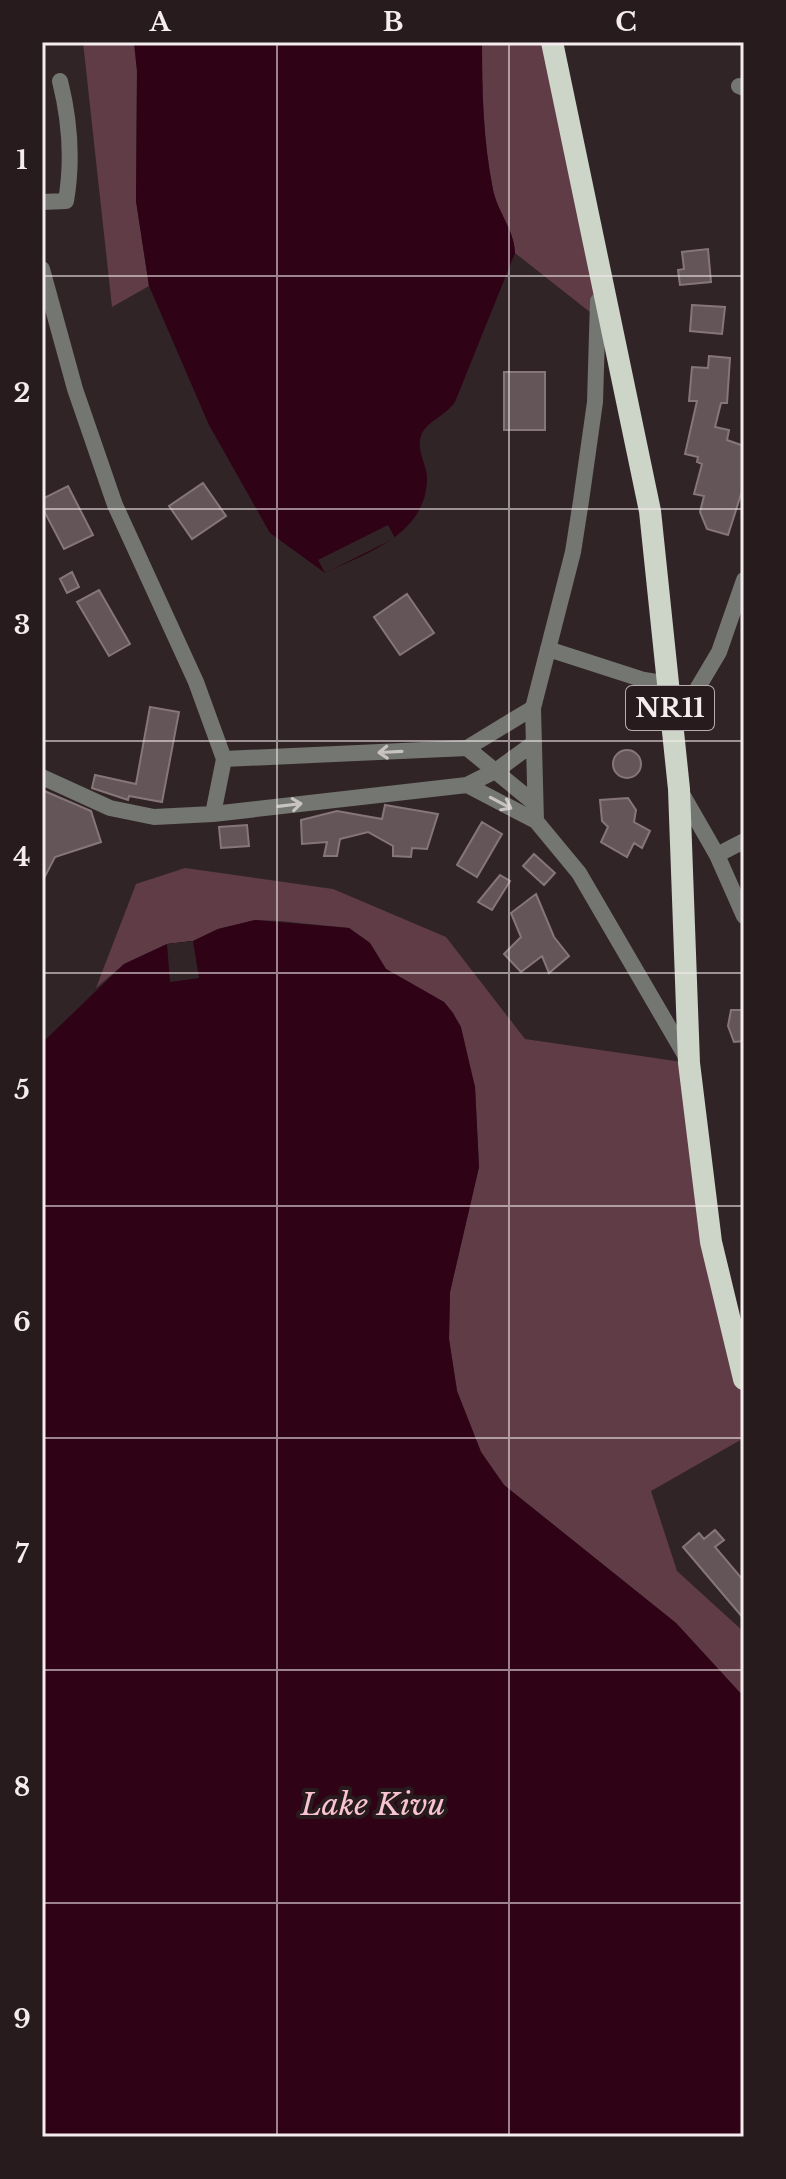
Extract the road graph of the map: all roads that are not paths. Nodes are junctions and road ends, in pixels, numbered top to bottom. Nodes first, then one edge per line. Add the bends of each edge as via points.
1 (552, 42) edge
2 (60, 81) dead end
3 (42, 202) edge
4 (594, 240) junction
5 (42, 269) edge
6 (744, 580) edge
7 (548, 649) junction
8 (669, 684) junction
9 (533, 708) junction
10 (671, 733) junction
11 (534, 743) junction
12 (467, 748) junction
13 (224, 759) junction
14 (497, 770) junction
15 (42, 777) edge
16 (467, 785) junction
17 (679, 789) junction
18 (533, 802) junction
19 (213, 814) junction
20 (536, 821) junction
21 (743, 842) edge
22 (717, 855) junction
23 (744, 916) edge
24 (689, 1063) junction
25 (744, 1379) edge

1 - 4 highway, NR11
2 - 3 street via 68,113 71,171 66,201
4 - 7 street via 600,320 595,402 573,552
4 - 8 highway, NR11 via 650,511
5 - 13 street via 115,505 196,682
6 - 10 street via 719,652
7 - 8 street
7 - 9 street
8 - 10 highway, NR11
9 - 11 street
9 - 12 street
10 - 17 highway, NR11
11 - 14 street
11 - 18 street
12 -> 13 street
12 - 14 street
13 - 19 street
14 - 16 street
14 - 18 street
15 - 19 street via 130,814
19 -> 16 street
16 -> 20 street
17 - 22 street
17 - 24 highway, NR11
18 - 20 street
20 - 24 street via 579,873
21 - 22 street
22 - 23 street
24 - 25 highway, NR11 via 711,1242

